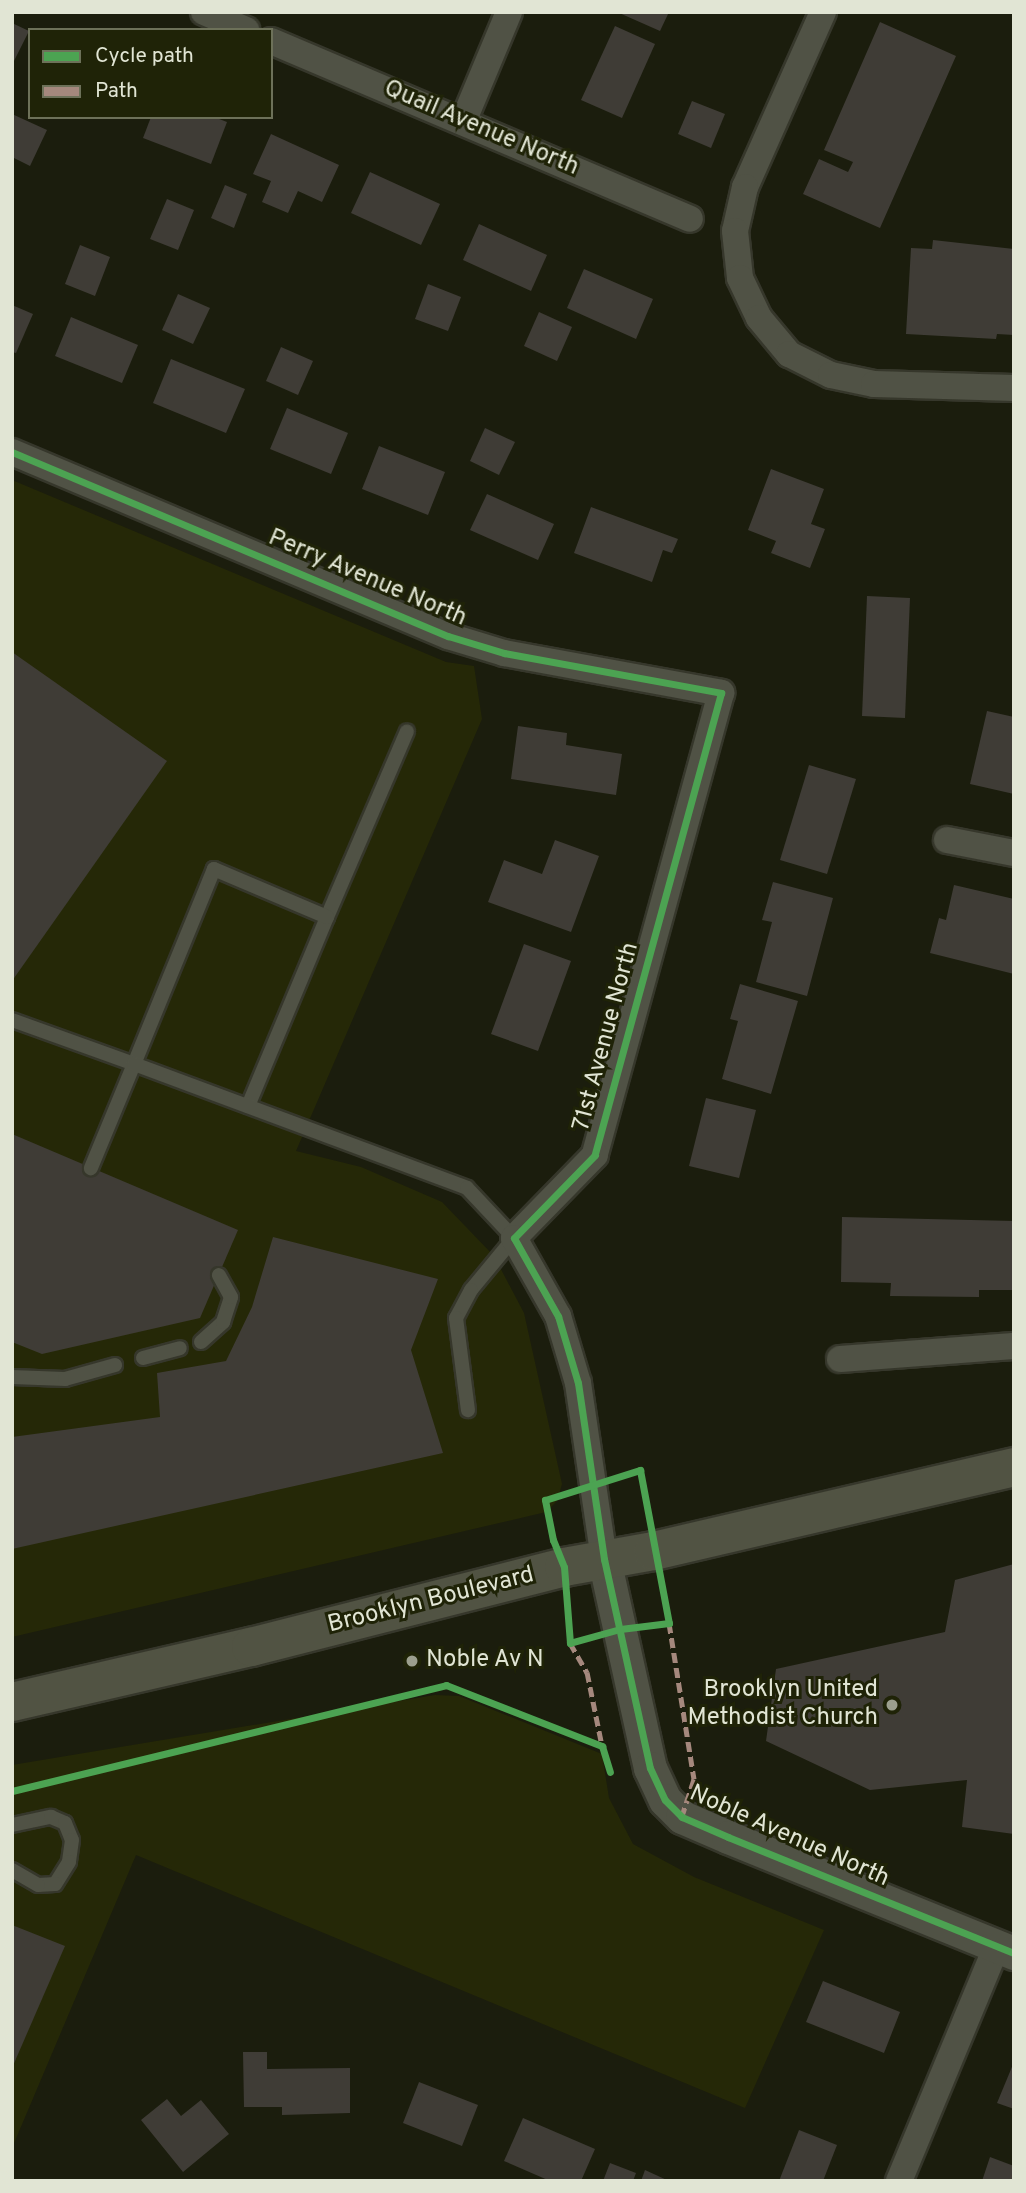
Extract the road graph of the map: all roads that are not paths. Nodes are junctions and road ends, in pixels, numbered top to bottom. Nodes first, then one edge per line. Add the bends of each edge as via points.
1 (204, 12) edge
2 (509, 12) edge
3 (823, 12) edge
4 (241, 28) edge
5 (273, 42) edge
6 (463, 122) junction
7 (690, 219) dead end
8 (1014, 388) edge
9 (12, 452) edge
10 (721, 693) joint
11 (407, 731) dead end
12 (947, 840) dead end
13 (1014, 853) edge
14 (327, 917) junction
15 (12, 1020) edge
16 (134, 1064) junction
17 (248, 1106) junction
18 (91, 1168) dead end
19 (514, 1238) junction
20 (219, 1275) dead end
21 (201, 1342) dead end
22 (1014, 1346) edge
23 (180, 1348) dead end
24 (143, 1358) dead end
25 (841, 1359) dead end
26 (115, 1365) dead end
27 (12, 1377) edge
28 (467, 1410) dead end
29 (1014, 1467) edge
30 (604, 1559) junction
31 (12, 1702) edge
32 (12, 1825) edge
33 (12, 1870) edge
34 (1005, 1949) edge
35 (899, 2181) edge

1 - 4 street
2 - 6 street
3 - 8 street via 745,187 735,231 740,278 752,305 789,354 831,375 874,384
5 - 6 street, Quail Avenue North
6 - 7 street, Quail Avenue North
9 - 10 street, Perry Avenue North via 448,636 504,653
10 - 19 street, 71st Avenue North via 595,1155
11 - 14 lane
12 - 13 street
14 - 16 lane via 214,869
14 - 17 lane
15 - 16 lane
16 - 17 lane
16 - 18 lane
17 - 19 lane via 467,1188
19 - 28 lane via 471,1290 456,1318
19 - 30 street via 558,1316 578,1383
20 - 21 lane via 231,1297 223,1322
22 - 25 street
23 - 24 lane
26 - 27 lane via 65,1378
29 - 30 main road, Brooklyn Boulevard
30 - 31 main road, Brooklyn Boulevard
30 - 34 street, Noble Avenue North via 650,1768 665,1800 682,1816 728,1837
32 - 33 lane via 51,1816 65,1824 72,1840 62,1877 47,1887
34 - 35 street

